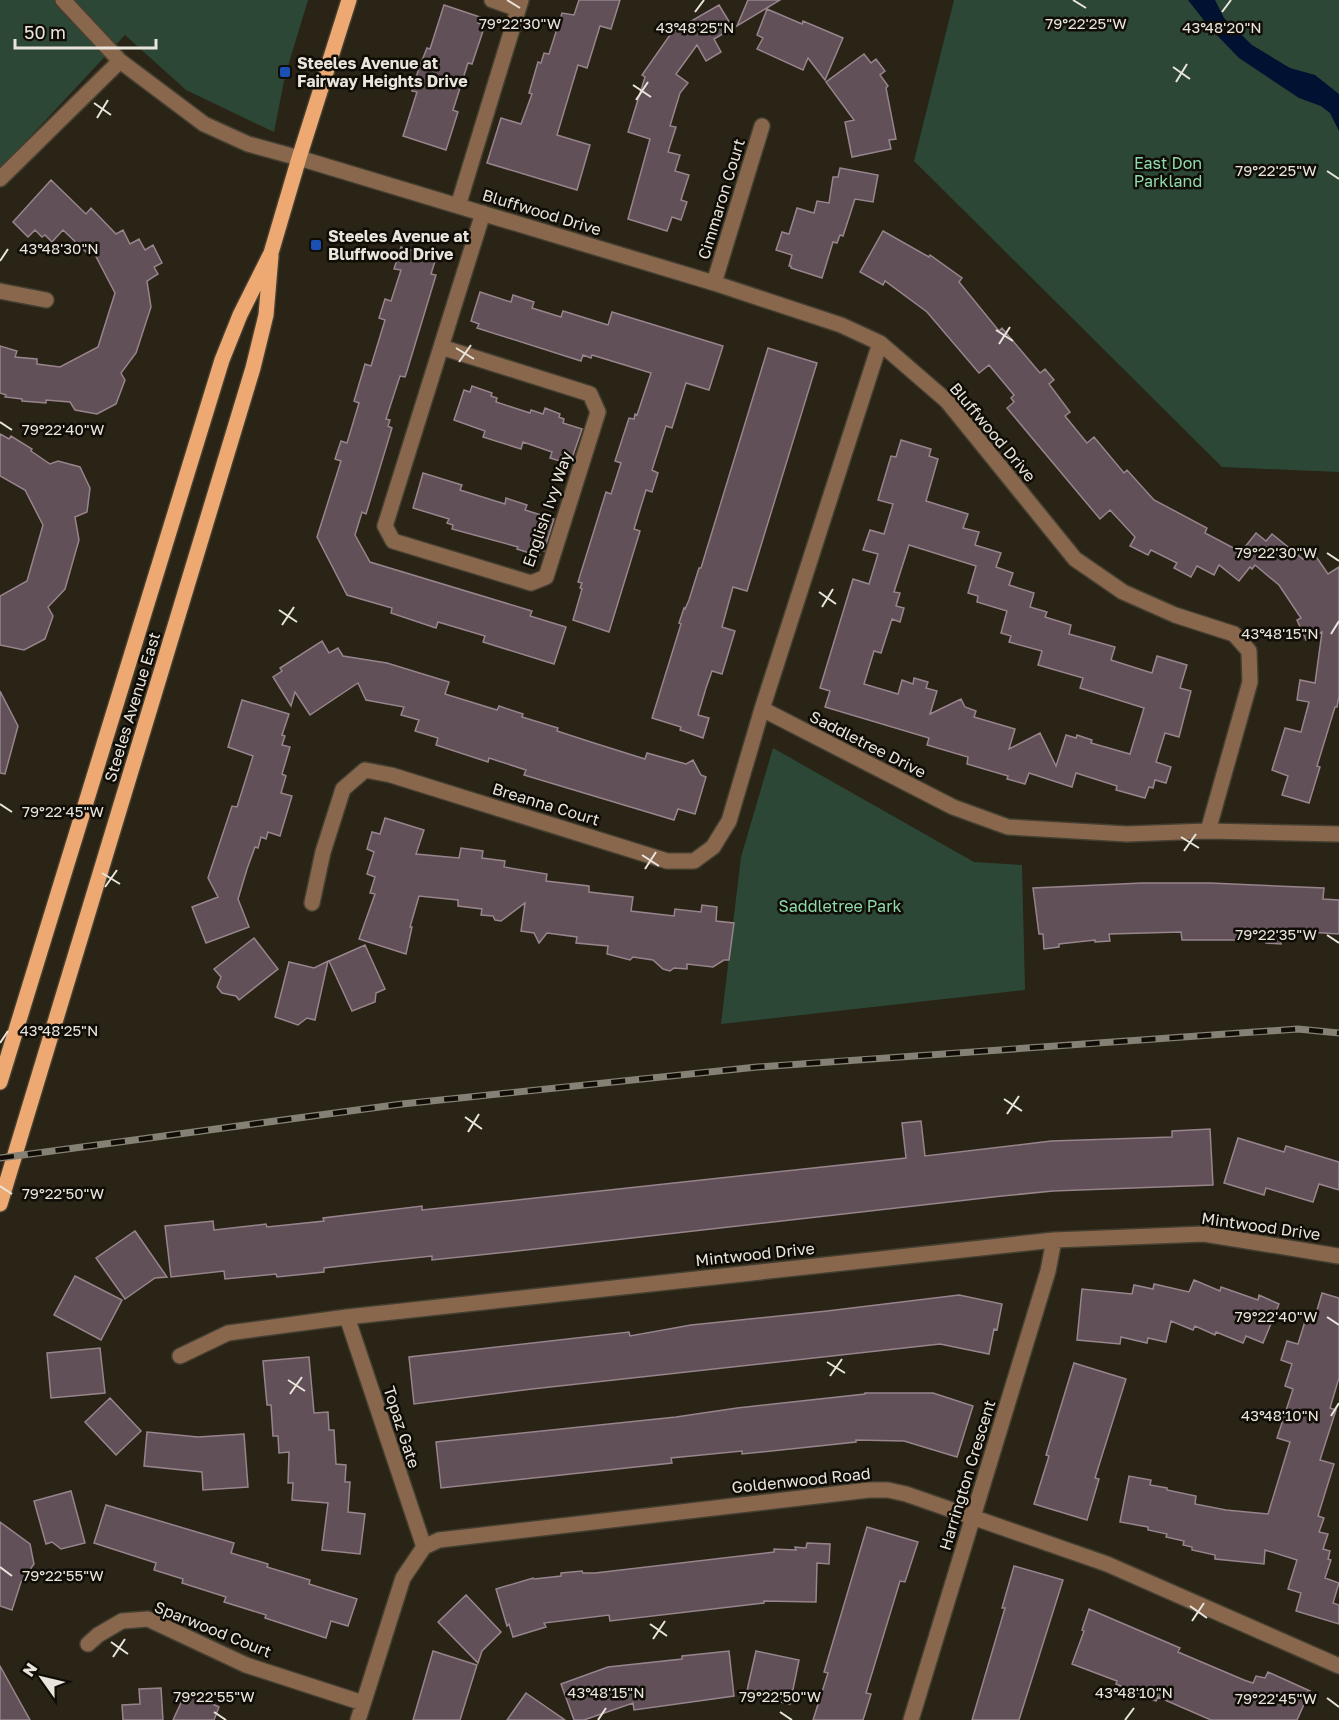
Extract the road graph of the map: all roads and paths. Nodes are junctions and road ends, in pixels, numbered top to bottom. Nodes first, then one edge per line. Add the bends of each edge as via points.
1 (63, 0) edge
2 (349, 0) edge
3 (492, 0) edge
4 (519, 5) edge
5 (120, 61) junction
6 (762, 126) dead end
7 (299, 158) junction
8 (0, 179) edge
9 (458, 206) junction
10 (483, 213) junction
11 (272, 253) junction
12 (714, 283) junction
13 (0, 291) edge
14 (46, 300) dead end
15 (879, 343) junction
16 (441, 347) junction
17 (762, 709) junction
18 (1208, 831) junction
19 (1339, 834) edge
20 (312, 903) dead end
21 (0, 1082) edge
22 (0, 1204) edge
23 (1054, 1240) junction
24 (1339, 1256) edge
25 (347, 1317) junction
26 (180, 1356) dead end
27 (973, 1518) junction
28 (424, 1547) junction
29 (88, 1644) dead end
30 (1339, 1666) edge
31 (363, 1703) junction
32 (358, 1720) edge
33 (911, 1720) edge

1 - 5 street, Bluffwood Drive
2 - 7 main road, Steeles Avenue East
3 - 4 street
4 - 9 street
5 - 7 street, Bluffwood Drive via 204,124 248,144
5 - 8 street
6 - 12 street, Cimmaron Court
7 - 9 street, Bluffwood Drive
7 - 11 main road, Steeles Avenue East
9 - 10 street, Bluffwood Drive
10 - 12 street, Bluffwood Drive
10 - 16 street, English Ivy Way
11 - 21 main road, Steeles Avenue East via 222,360
11 - 22 main road, Steeles Avenue East via 266,315 253,368
12 - 15 street, Bluffwood Drive via 841,325
13 - 14 street
15 - 17 street
15 - 18 street, Bluffwood Drive via 947,401 1075,559 1123,592 1174,615 1234,634 1249,651 1250,682
16 - 16 street, English Ivy Way via 385,526 393,541 531,583 546,577 598,412 590,394
17 - 18 street, Saddletree Drive via 953,807 1008,827 1127,834
17 - 20 street, Breanna Court via 729,821 713,847 694,861 667,861 365,770 343,789
18 - 19 street, Saddletree Drive
23 - 24 street, Mintwood Drive via 1203,1234
23 - 25 street, Mintwood Drive
23 - 27 street, Harrington Crescent
25 - 26 street, Mintwood Drive via 228,1333
25 - 28 street, Topaz Gate
27 - 28 street, Goldenwood Road via 906,1494 869,1490 452,1537
27 - 30 street, Goldenwood Road via 1107,1564
27 - 33 street, Harrington Crescent
28 - 31 street via 403,1578
29 - 31 street, Sparwood Court via 122,1621 148,1619 246,1665
31 - 32 street

